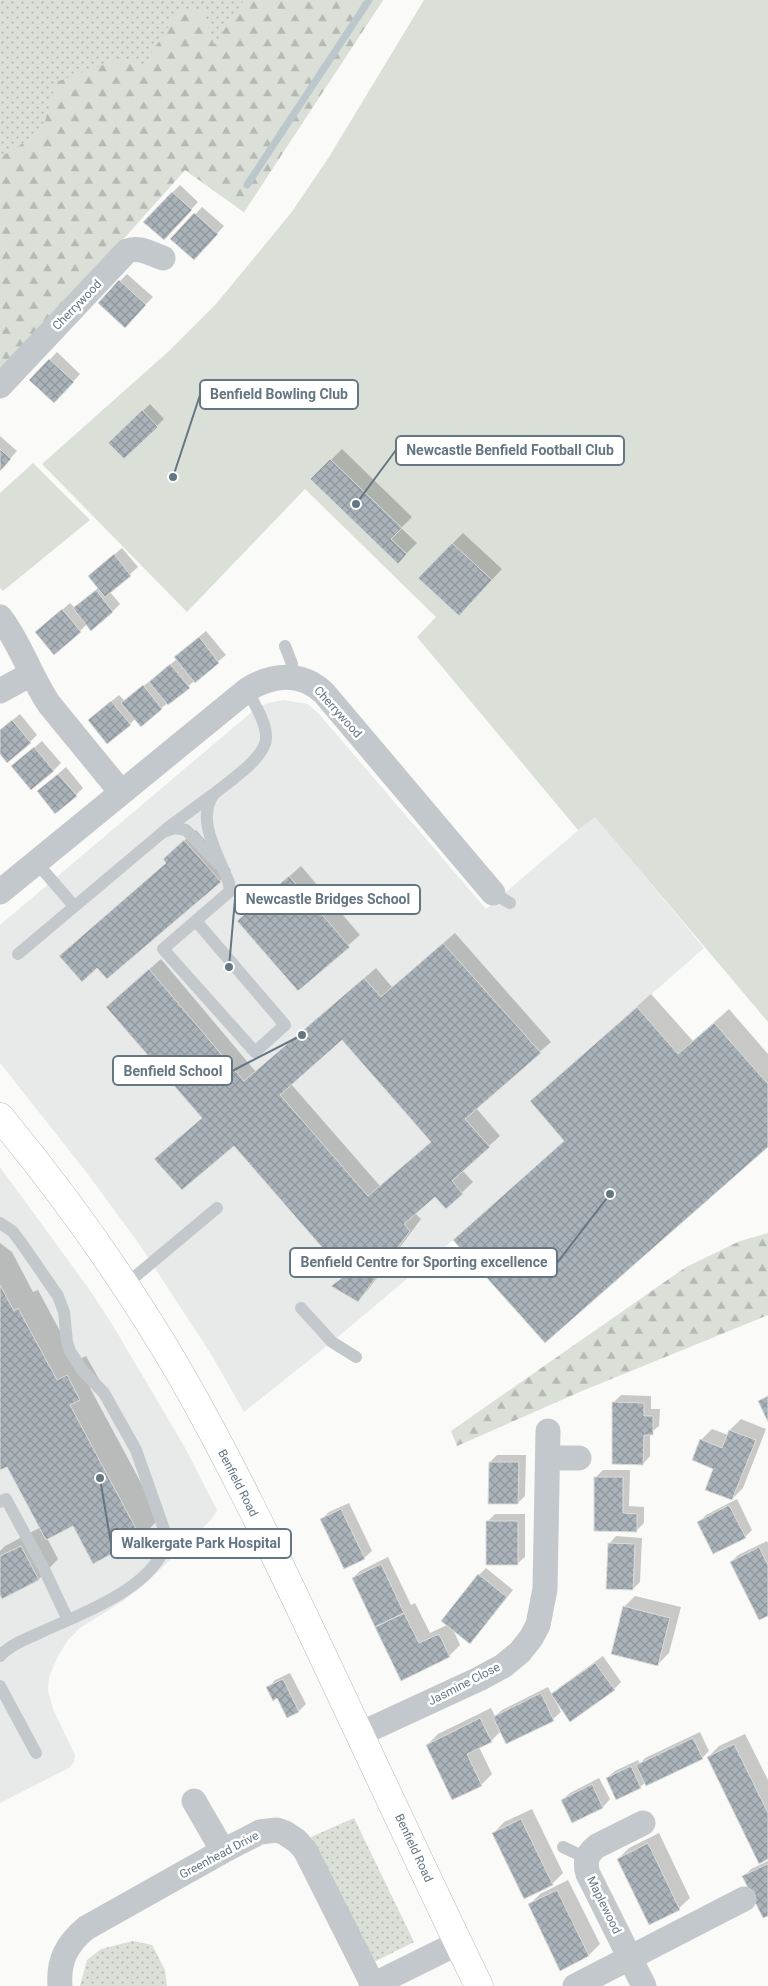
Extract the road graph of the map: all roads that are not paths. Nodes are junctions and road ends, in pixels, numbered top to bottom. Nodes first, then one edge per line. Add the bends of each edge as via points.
1 (162, 258) dead end
2 (0, 386) edge
3 (0, 617) edge
4 (285, 646) dead end
5 (31, 674) junction
6 (291, 677) junction
7 (247, 690) junction
8 (0, 691) edge
9 (121, 792) junction
10 (214, 794) junction
11 (163, 832) junction
12 (36, 862) junction
13 (223, 869) junction
14 (0, 892) edge
15 (502, 898) dead end
16 (74, 906) junction
17 (196, 921) junction
18 (18, 954) dead end
19 (2, 1122) edge
20 (217, 1208) dead end
21 (0, 1223) edge
22 (125, 1285) junction
23 (301, 1308) dead end
24 (356, 1357) dead end
25 (548, 1431) dead end
26 (548, 1458) junction
27 (579, 1458) dead end
28 (0, 1502) edge
29 (68, 1620) junction
30 (0, 1656) edge
31 (0, 1686) edge
32 (360, 1734) junction
33 (36, 1753) dead end
34 (194, 1801) dead end
35 (643, 1823) dead end
36 (563, 1848) dead end
37 (223, 1850) junction
38 (586, 1858) junction
39 (744, 1899) dead end
40 (458, 1943) junction
41 (630, 1958) junction
42 (372, 1985) edge
43 (60, 1986) edge
44 (479, 1986) edge
45 (575, 1986) edge
46 (644, 1986) edge

1 - 2 street, Cherrywood via 142,250 127,252
3 - 5 street
4 - 6 lane via 292,664
5 - 8 street
5 - 9 street via 54,711
6 - 7 street, Cherrywood via 267,680
6 - 15 street, Cherrywood via 308,681 324,693
7 - 9 street, Cherrywood
7 - 10 lane via 265,728 266,744 258,758
9 - 12 street, Cherrywood
10 - 11 lane
10 - 13 lane via 207,806 207,822
11 - 13 lane via 175,828 186,830
11 - 16 lane
12 - 14 street, Cherrywood
12 - 16 lane
13 - 17 lane via 229,892
16 - 18 lane
17 - 17 lane via 285,1025 255,1052 164,949
19 - 22 street, Benfield Road via 83,1224
20 - 22 lane
21 - 29 lane via 20,1241 58,1296 70,1351 82,1370 104,1393 136,1450 166,1535 161,1556 140,1579 107,1601
22 - 32 street, Benfield Road via 211,1430
23 - 24 lane via 332,1342
25 - 26 street, Jasmine Close
26 - 27 street
26 - 32 street, Jasmine Close via 545,1589 532,1638 502,1666 479,1679
28 - 29 lane via 6,1499
29 - 30 lane via 14,1645
31 - 33 lane
32 - 40 street, Benfield Road
34 - 37 street
35 - 38 street via 597,1846
36 - 38 lane
37 - 42 street, Greenhead Drive via 268,1830 285,1833 297,1841 311,1860
37 - 43 street, Greenhead Drive via 86,1928 65,1951
38 - 41 street, Maplewood via 588,1874
39 - 41 street
40 - 42 street, Greenhead Drive
40 - 44 street, Benfield Road
41 - 45 street
41 - 46 street, Maplewood

